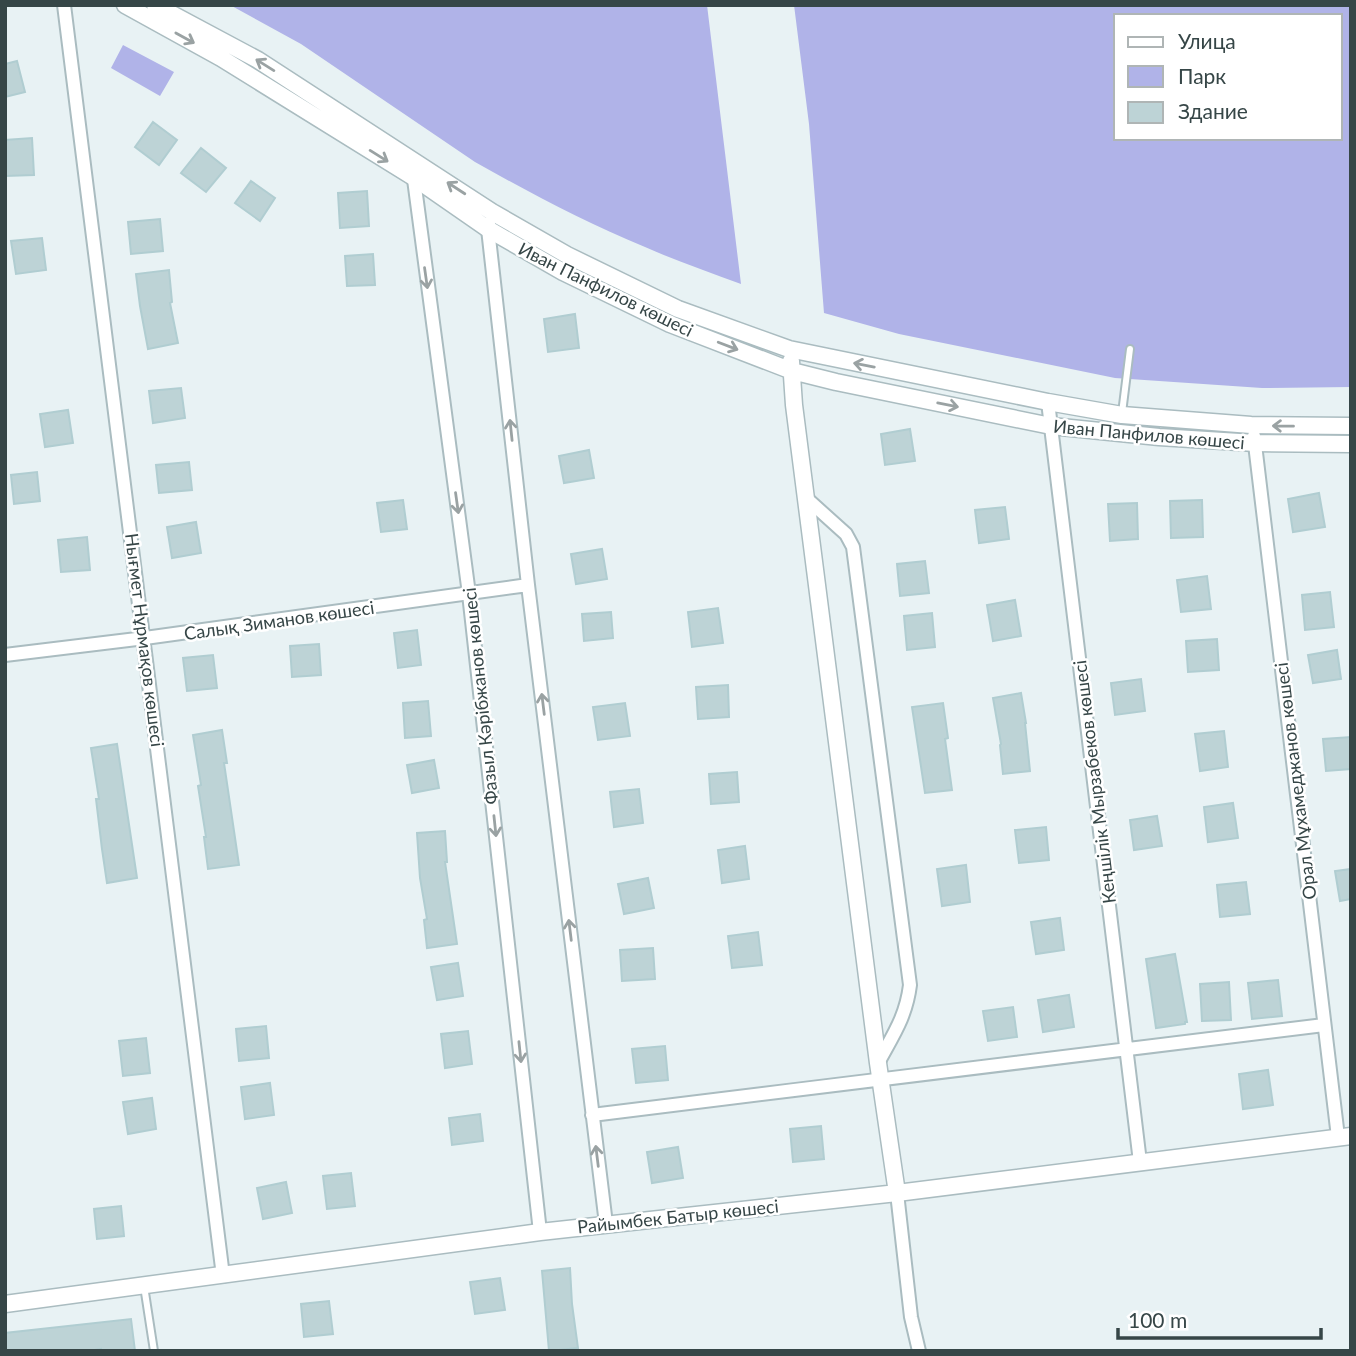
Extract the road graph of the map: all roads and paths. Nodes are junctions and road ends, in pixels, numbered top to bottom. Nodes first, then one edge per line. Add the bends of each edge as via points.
1 (64, 5) edge
2 (125, 5) edge
3 (155, 5) edge
4 (414, 169) junction
5 (492, 212) junction
6 (488, 229) junction
7 (789, 349) junction
8 (1130, 349) dead end
9 (792, 371) junction
10 (1048, 402) junction
11 (1122, 415) junction
12 (1253, 425) junction
13 (1051, 426) junction
14 (1351, 426) edge
15 (1255, 443) junction
16 (1351, 444) edge
17 (806, 498) junction
18 (528, 585) junction
19 (469, 594) junction
20 (145, 638) junction
21 (5, 655) edge
22 (1324, 1025) junction
23 (1127, 1051) junction
24 (879, 1071) junction
25 (592, 1115) junction
26 (1344, 1136) edge
27 (1140, 1162) junction
28 (897, 1193) junction
29 (606, 1224) junction
30 (540, 1231) junction
31 (223, 1276) junction
32 (144, 1286) junction
33 (5, 1304) edge
34 (154, 1351) edge
35 (919, 1351) edge

1 - 20 street, Нығмет Нұрмақов көшесі
2 -> 4 street, Иван Панфилов көшесі
4 -> 3 street, Иван Панфилов көшесі via 258,60
5 -> 4 street, Иван Панфилов көшесі
4 - 6 street, Иван Панфилов көшесі
4 -> 19 street, Фазыл Кәрібжанов көшесі
5 - 6 street
5 - 7 street, Иван Панфилов көшесі via 678,309
6 -> 9 street, Иван Панфилов көшесі via 670,324
18 -> 6 street
7 - 9 street
10 -> 7 street, Иван Панфилов көшесі
8 - 11 lane
9 -> 13 street, Иван Панфилов көшесі
9 - 17 street
10 - 11 street, Иван Панфилов көшесі
10 - 13 street, Кеңшілік Мырзабеков көшесі
11 - 12 street, Иван Панфилов көшесі
14 -> 12 street, Иван Панфилов көшесі
12 - 15 street, Орал Мұхамеджанов көшесі
13 - 15 street, Иван Панфилов көшесі
13 - 23 street, Кеңшілік Мырзабеков көшесі
15 - 16 street, Иван Панфилов көшесі
15 - 22 street, Орал Мұхамеджанов көшесі
17 - 24 street
17 - 24 street via 846,534 853,547 910,985 902,1020
18 - 19 street, Салық Зиманов көшесі
25 -> 18 street
19 - 20 street, Салық Зиманов көшесі
19 -> 30 street, Фазыл Кәрібжанов көшесі
20 - 21 street, Салық Зиманов көшесі
20 - 31 street, Нығмет Нұрмақов көшесі
22 - 23 street
22 - 26 street, Орал Мұхамеджанов көшесі
23 - 24 street
23 - 27 street, Кеңшілік Мырзабеков көшесі
24 - 25 street
24 - 28 street
29 -> 25 street
26 - 27 street, Райымбек Батыр көшесі
27 - 28 street, Райымбек Батыр көшесі
28 - 29 street, Райымбек Батыр көшесі
28 - 35 street
29 - 30 street, Райымбек Батыр көшесі
30 - 31 street, Райымбек Батыр көшесі
31 - 32 street, Райымбек Батыр көшесі
32 - 33 street, Райымбек Батыр көшесі
32 - 34 lane

